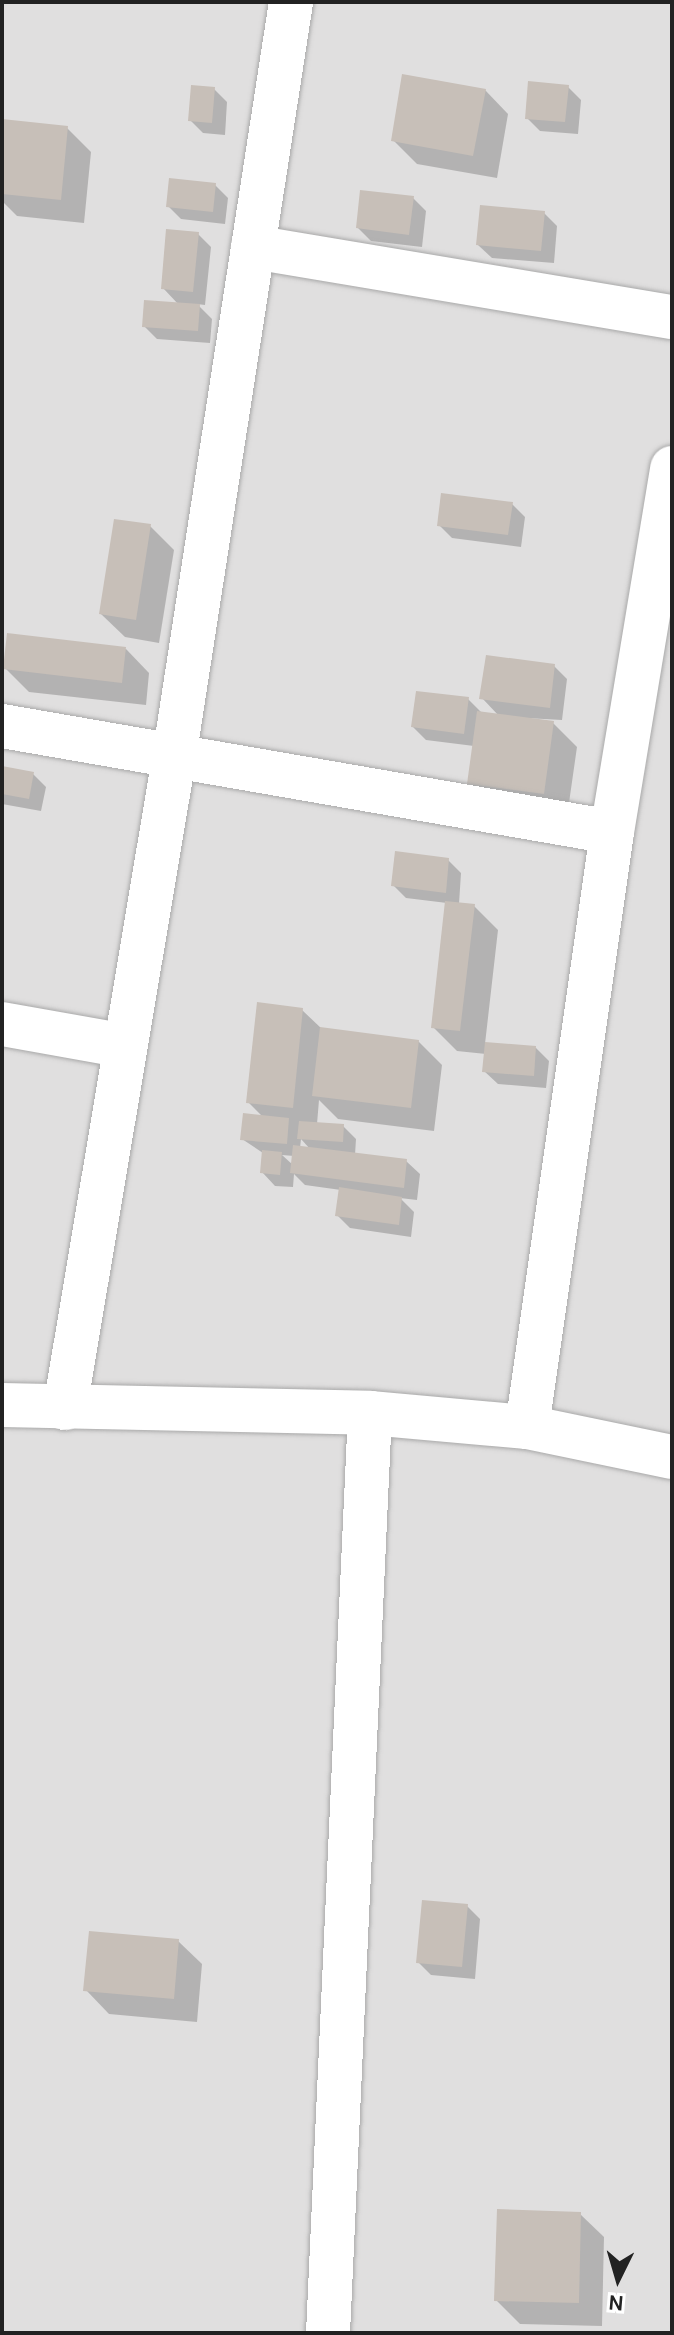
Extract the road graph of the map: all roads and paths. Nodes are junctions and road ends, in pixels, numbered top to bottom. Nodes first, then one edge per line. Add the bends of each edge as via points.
1 (291, 2) edge
2 (253, 247) junction
3 (672, 317) edge
4 (672, 468) edge
5 (2, 726) edge
6 (174, 758) junction
7 (612, 832) junction
8 (2, 1024) edge
9 (125, 1046) junction
10 (2, 1405) edge
11 (65, 1408) junction
12 (370, 1413) junction
13 (527, 1427) junction
14 (672, 1457) edge
15 (328, 2333) edge

1 - 2 street
2 - 3 street
2 - 6 street
4 - 7 street
5 - 6 street
6 - 7 street
6 - 9 street
7 - 13 street
8 - 9 street
9 - 11 street
10 - 11 street
11 - 12 street
12 - 13 street
12 - 15 street
13 - 14 street

